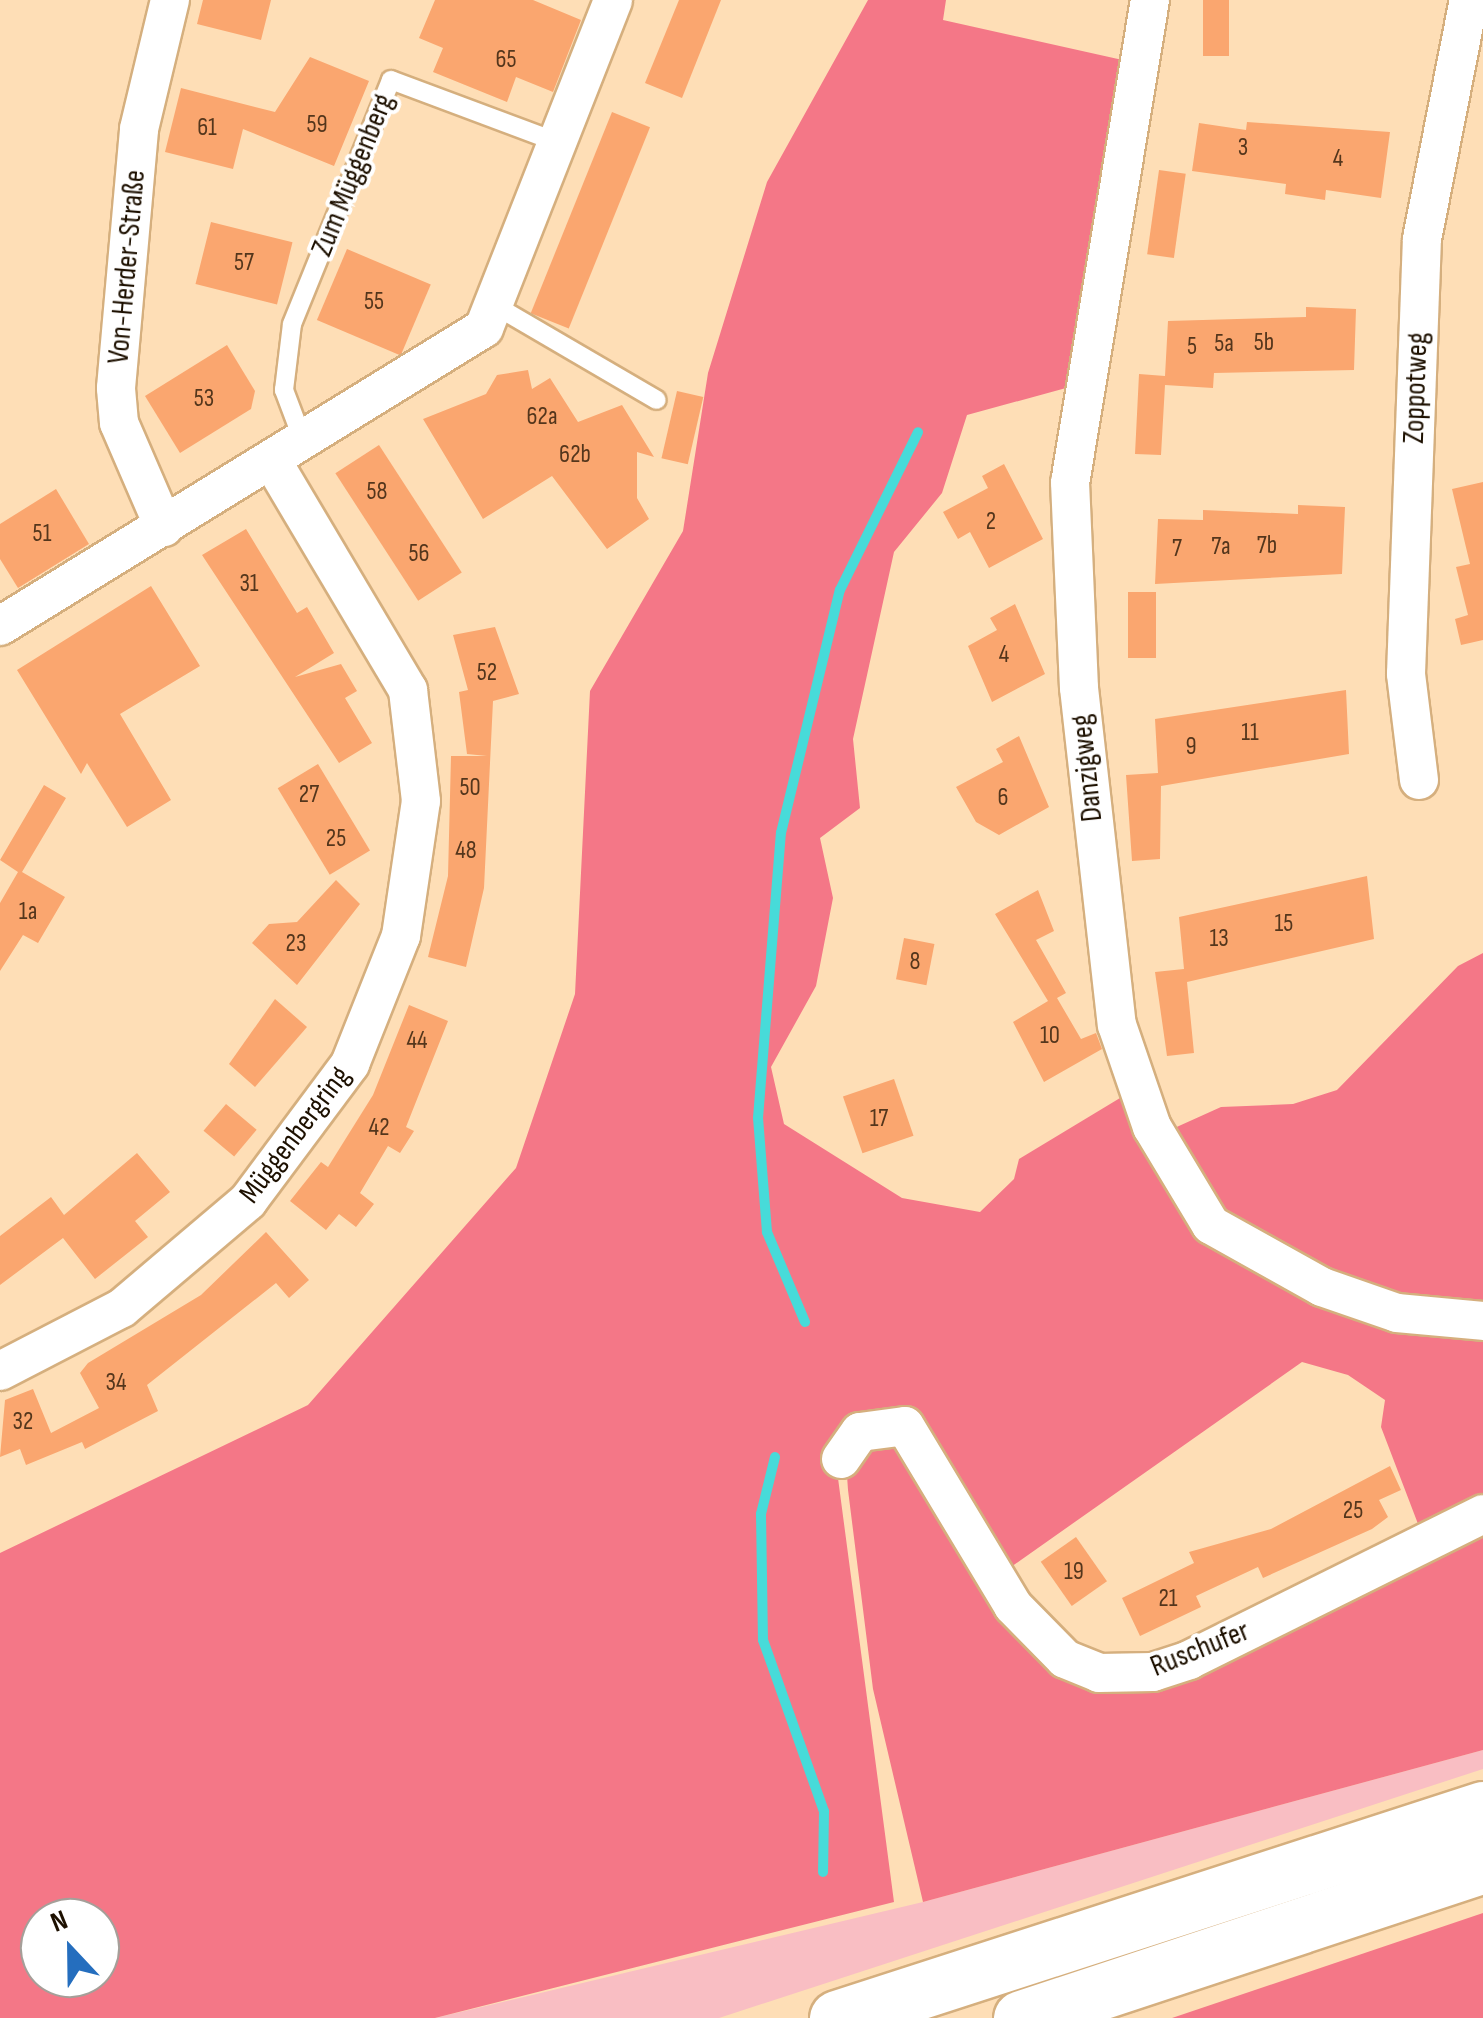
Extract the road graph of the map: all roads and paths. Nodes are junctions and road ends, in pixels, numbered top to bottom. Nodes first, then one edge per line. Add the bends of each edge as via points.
1 (170, 0) edge
2 (614, 0) edge
3 (1150, 0) edge
4 (1469, 0) edge
5 (562, 144) junction
6 (496, 306) junction
7 (657, 400) dead end
8 (288, 452) junction
9 (164, 528) junction
10 (0, 626) edge
11 (1419, 780) dead end
12 (1483, 1321) edge
13 (0, 1371) edge
14 (841, 1460) dead end
15 (1483, 1514) edge
16 (1483, 1809) edge
17 (1483, 1866) edge
18 (836, 2018) edge
19 (1021, 2018) edge

1 - 9 street, Von-Herder-Straße via 139,129 116,388 119,423
2 - 5 street
3 - 12 street, Danzigweg via 1070,482 1079,688 1117,1025 1152,1127 1211,1225 1284,1272 1356,1299
4 - 11 street, Zoppotweg via 1422,239 1406,674
5 - 6 street
5 - 8 lane, Zum Müggenberg via 391,80 292,324 284,390
6 - 7 lane
6 - 8 street via 445,360
8 - 9 street
8 - 13 street, Müggenbergring via 408,690 420,801 401,936 350,1064 248,1201 122,1308
9 - 10 street
14 - 15 street, Ruschufer via 860,1432 900,1424 1013,1606 1065,1658 1099,1673 1153,1672 1189,1660
16 - 18 highway
17 - 19 highway

